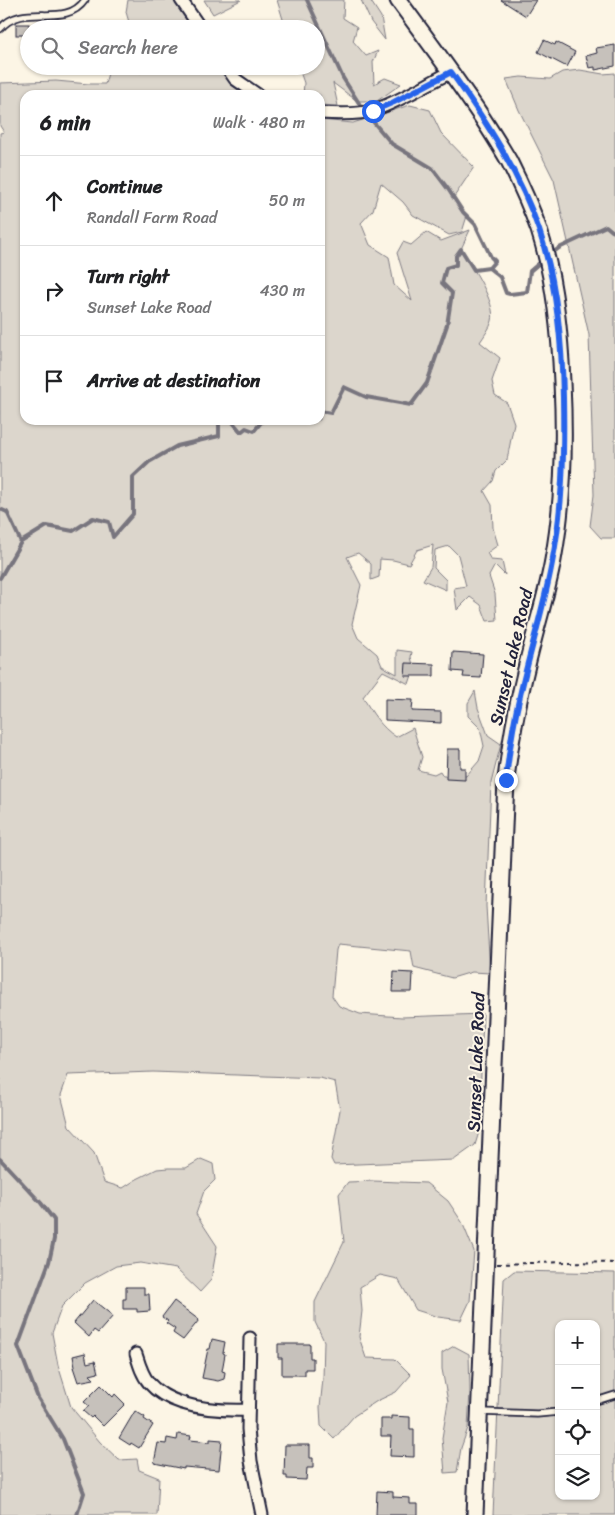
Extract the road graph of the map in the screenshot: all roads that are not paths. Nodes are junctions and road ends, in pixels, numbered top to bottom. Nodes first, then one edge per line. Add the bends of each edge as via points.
1 (84, 0) edge
2 (181, 0) edge
3 (398, 0) edge
4 (195, 20) edge
5 (0, 29) edge
6 (451, 72) junction
7 (232, 75) edge
8 (251, 90) edge
9 (325, 113) edge
10 (250, 1338) dead end
11 (136, 1354) dead end
12 (615, 1395) edge
13 (600, 1400) edge
14 (248, 1410) junction
15 (480, 1412) junction
16 (555, 1412) edge
17 (262, 1515) edge
18 (475, 1515) edge

1 - 5 lane via 71,12 18,13
2 - 4 street
3 - 6 main road, Sunset Lake Road
6 - 9 street via 373,111
6 - 15 main road, Sunset Lake Road via 498,142 539,230 551,272 558,315 563,398 558,534 520,692 507,769
7 - 8 street
10 - 14 street
11 - 14 street via 144,1376 166,1395 208,1409
12 - 13 lane
14 - 17 street via 249,1444
15 - 16 lane
15 - 18 main road, Sunset Lake Road

